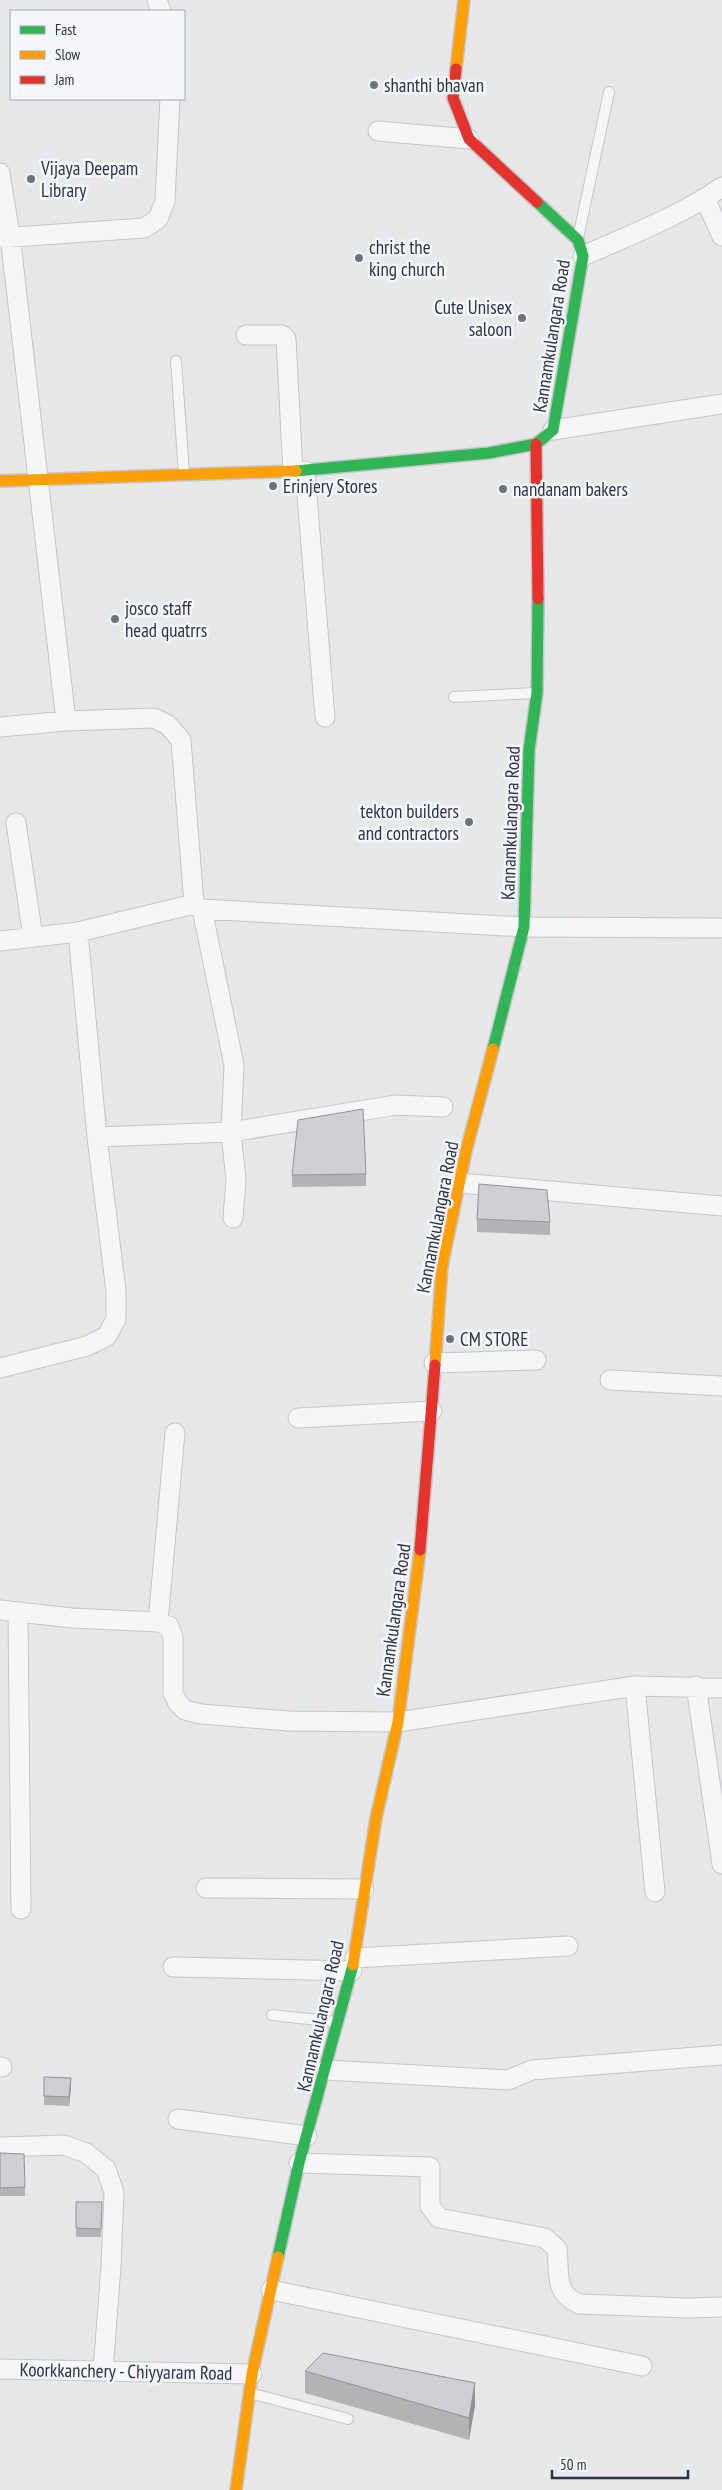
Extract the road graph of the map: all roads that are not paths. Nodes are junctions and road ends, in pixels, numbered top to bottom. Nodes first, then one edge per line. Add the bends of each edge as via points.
1 (464, 0) edge
2 (609, 92) dead end
3 (170, 100) edge
4 (378, 131) dead end
5 (469, 139) junction
6 (0, 173) edge
7 (722, 187) edge
8 (704, 199) junction
9 (5, 236) edge
10 (722, 236) edge
11 (581, 248) junction
12 (246, 334) dead end
13 (176, 361) dead end
14 (722, 404) edge
15 (553, 430) junction
16 (536, 444) junction
17 (299, 472) junction
18 (184, 474) junction
19 (36, 478) junction
20 (0, 481) edge
21 (536, 693) junction
22 (454, 696) dead end
23 (325, 717) dead end
24 (66, 721) junction
25 (0, 727) edge
26 (16, 823) dead end
27 (198, 906) junction
28 (524, 927) junction
29 (722, 928) edge
30 (78, 932) junction
31 (33, 937) junction
32 (0, 941) edge
33 (443, 1107) dead end
34 (231, 1132) junction
35 (97, 1137) junction
36 (460, 1183) junction
37 (722, 1206) edge
38 (233, 1218) dead end
39 (536, 1360) dead end
40 (434, 1363) junction
41 (0, 1368) edge
42 (610, 1380) dead end
43 (722, 1386) edge
44 (432, 1412) junction
45 (298, 1418) dead end
46 (175, 1433) dead end
47 (9, 1611) edge
48 (158, 1622) junction
49 (635, 1686) junction
50 (696, 1686) junction
51 (722, 1688) edge
52 (398, 1722) junction
53 (722, 1864) edge
54 (206, 1888) dead end
55 (364, 1888) junction
56 (655, 1892) dead end
57 (21, 1908) dead end
58 (568, 1946) dead end
59 (353, 1964) junction
60 (172, 1967) dead end
61 (272, 2015) dead end
62 (338, 2022) junction
63 (722, 2055) edge
64 (326, 2070) junction
65 (178, 2119) dead end
66 (307, 2136) junction
67 (0, 2147) edge
68 (299, 2163) junction
69 (270, 2290) junction
70 (722, 2306) edge
71 (642, 2366) dead end
72 (0, 2369) edge
73 (103, 2371) junction
74 (252, 2374) junction
75 (249, 2393) junction
76 (348, 2419) dead end
77 (236, 2490) edge

1 - 5 street, Kannamkulangara Road via 453,98
2 - 11 lane
3 - 9 street via 165,201 158,219 144,228
4 - 5 street
5 - 11 street, Kannamkulangara Road
6 - 9 street
7 - 8 street
8 - 10 street
8 - 11 street
9 - 19 street
11 - 15 street, Kannamkulangara Road
12 - 17 street via 282,334 286,339
13 - 18 lane
14 - 15 street
15 - 16 street, Kannamkulangara Road
16 - 17 street via 489,453
16 - 21 street, Kannamkulangara Road via 540,647
17 - 18 street
17 - 23 street
18 - 19 street
19 - 20 street
19 - 24 street
21 - 22 lane
21 - 28 street, Kannamkulangara Road via 529,750
24 - 25 street
24 - 27 street via 154,718 168,725 181,740
26 - 31 street
27 - 28 street
27 - 30 street
27 - 34 street via 234,1065
28 - 29 street
28 - 36 street, Kannamkulangara Road
30 - 31 street
30 - 35 street
31 - 32 street
33 - 34 street via 396,1105
34 - 35 street
34 - 38 street via 236,1180
35 - 41 street via 116,1291 116,1320 107,1336 87,1346
36 - 37 street
36 - 40 street, Kannamkulangara Road via 442,1266
39 - 40 street
40 - 44 street, Kannamkulangara Road
42 - 43 street
44 - 45 street
44 - 52 street, Kannamkulangara Road via 422,1536
46 - 48 street
47 - 48 street
47 - 57 street
48 - 52 street via 169,1626 173,1637 173,1693 184,1710 289,1721
49 - 50 street
49 - 52 street
49 - 56 street
50 - 51 street
50 - 53 street
52 - 55 street, Kannamkulangara Road
54 - 55 street
55 - 59 street, Kannamkulangara Road
58 - 59 street
59 - 60 street
59 - 62 street, Kannamkulangara Road
61 - 62 lane
62 - 64 street, Kannamkulangara Road
63 - 64 street via 532,2070 508,2080
64 - 66 street, Kannamkulangara Road
65 - 66 street
66 - 68 street, Kannamkulangara Road
67 - 73 street via 64,2145 86,2153 106,2169 114,2192
68 - 69 street, Kannamkulangara Road
68 - 70 street via 430,2167 430,2206 440,2218 545,2238 557,2249 560,2290 579,2304
69 - 71 street
69 - 74 street, Kannamkulangara Road
72 - 73 street, Koorkkanchery - Chiyyaram Road
73 - 74 street, Koorkkanchery - Chiyyaram Road
74 - 75 street, Kannamkulangara Road
75 - 76 lane
75 - 77 street, Kannamkulangara Road

